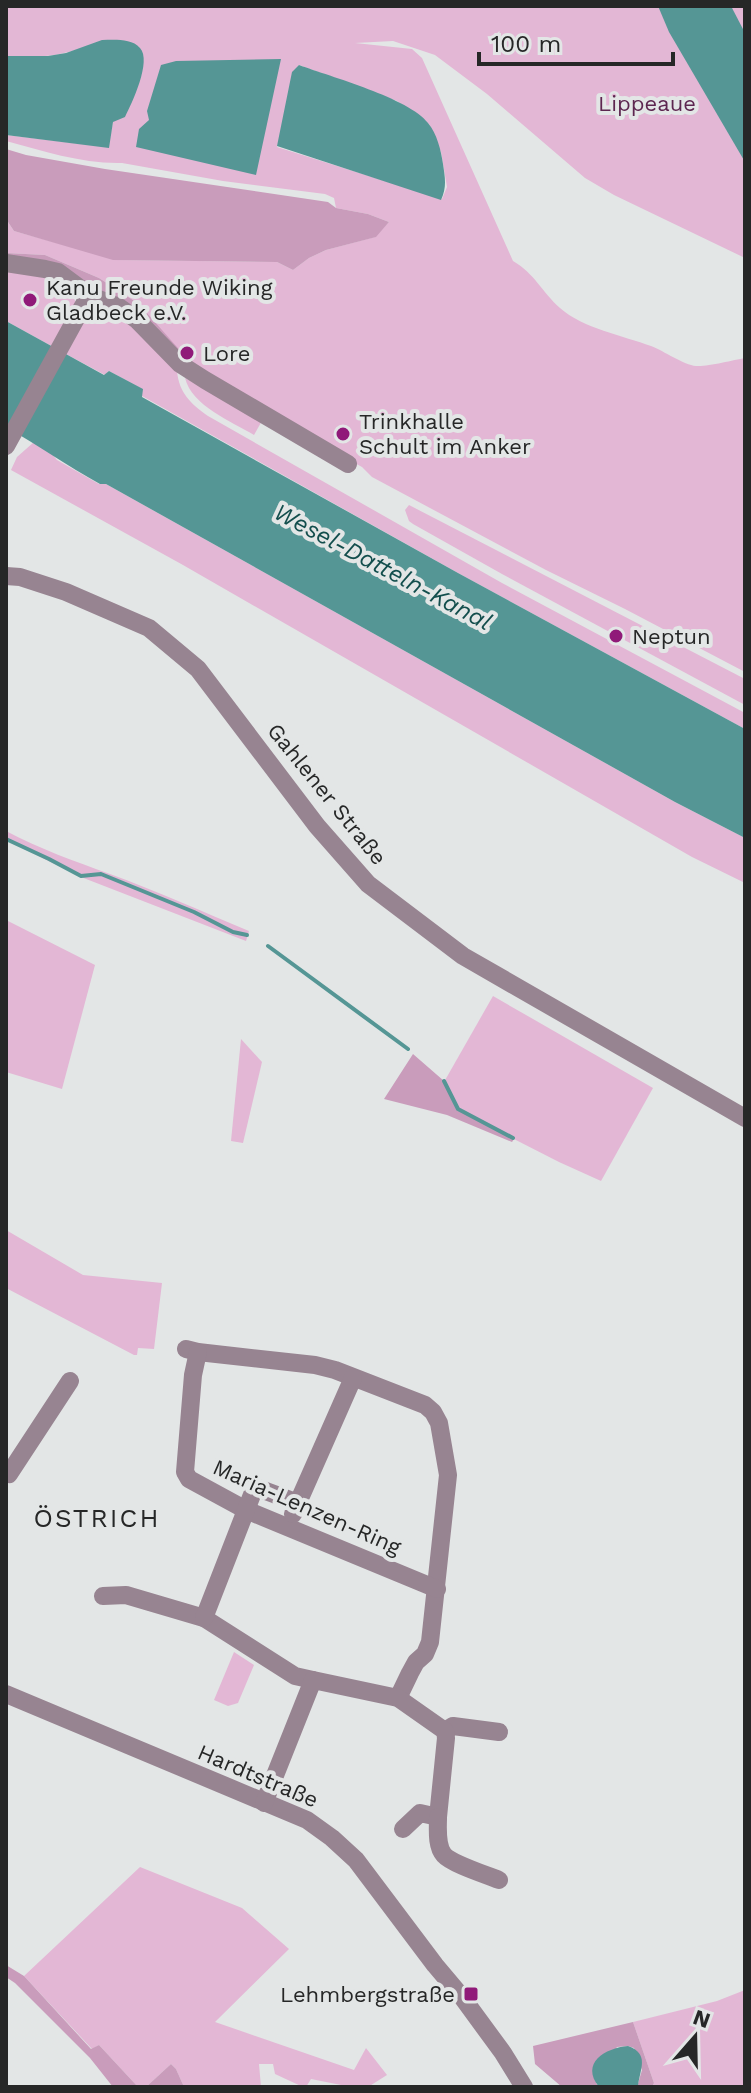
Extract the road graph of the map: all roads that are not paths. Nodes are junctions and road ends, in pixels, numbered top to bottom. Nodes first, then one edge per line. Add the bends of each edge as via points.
1 (6, 263) edge
2 (89, 295) junction
3 (9, 441) edge
4 (348, 464) dead end
5 (6, 576) edge
6 (745, 1118) edge
7 (353, 1378) junction
8 (70, 1381) dead end
9 (7, 1478) edge
10 (298, 1503) junction
11 (246, 1510) junction
12 (287, 1528) junction
13 (437, 1589) junction
14 (103, 1596) dead end
15 (204, 1618) junction
16 (313, 1680) junction
17 (6, 1694) edge
18 (398, 1698) junction
19 (445, 1731) junction
20 (499, 1732) dead end
21 (264, 1803) junction
22 (438, 1817) junction
23 (403, 1829) dead end
24 (499, 1880) dead end
25 (524, 2087) edge

1 - 2 street via 58,272
2 - 3 street
2 - 4 street via 137,320 180,364
5 - 6 street, Gahlener Straße via 66,592 149,628 198,669 317,826 368,884 463,956
7 - 10 street
7 - 11 street, Maria-Lenzen-Ring via 315,1365 192,1351 185,1472 194,1484
7 - 13 street, Maria-Lenzen-Ring via 425,1405 439,1423 448,1475
8 - 9 street
10 - 11 street via 255,1487
10 - 12 street
11 - 12 street, Maria-Lenzen-Ring
11 - 15 street
12 - 13 street, Maria-Lenzen-Ring
13 - 18 street, Maria-Lenzen-Ring via 430,1642
14 - 15 street via 126,1595
15 - 16 street via 295,1676
16 - 18 street
16 - 21 street
17 - 21 street, Hardtstraße
18 - 19 street
19 - 20 street via 453,1726
19 - 22 street
21 - 25 street, Hardtstraße via 307,1820 356,1860
22 - 23 street via 420,1813
22 - 24 street via 444,1855

